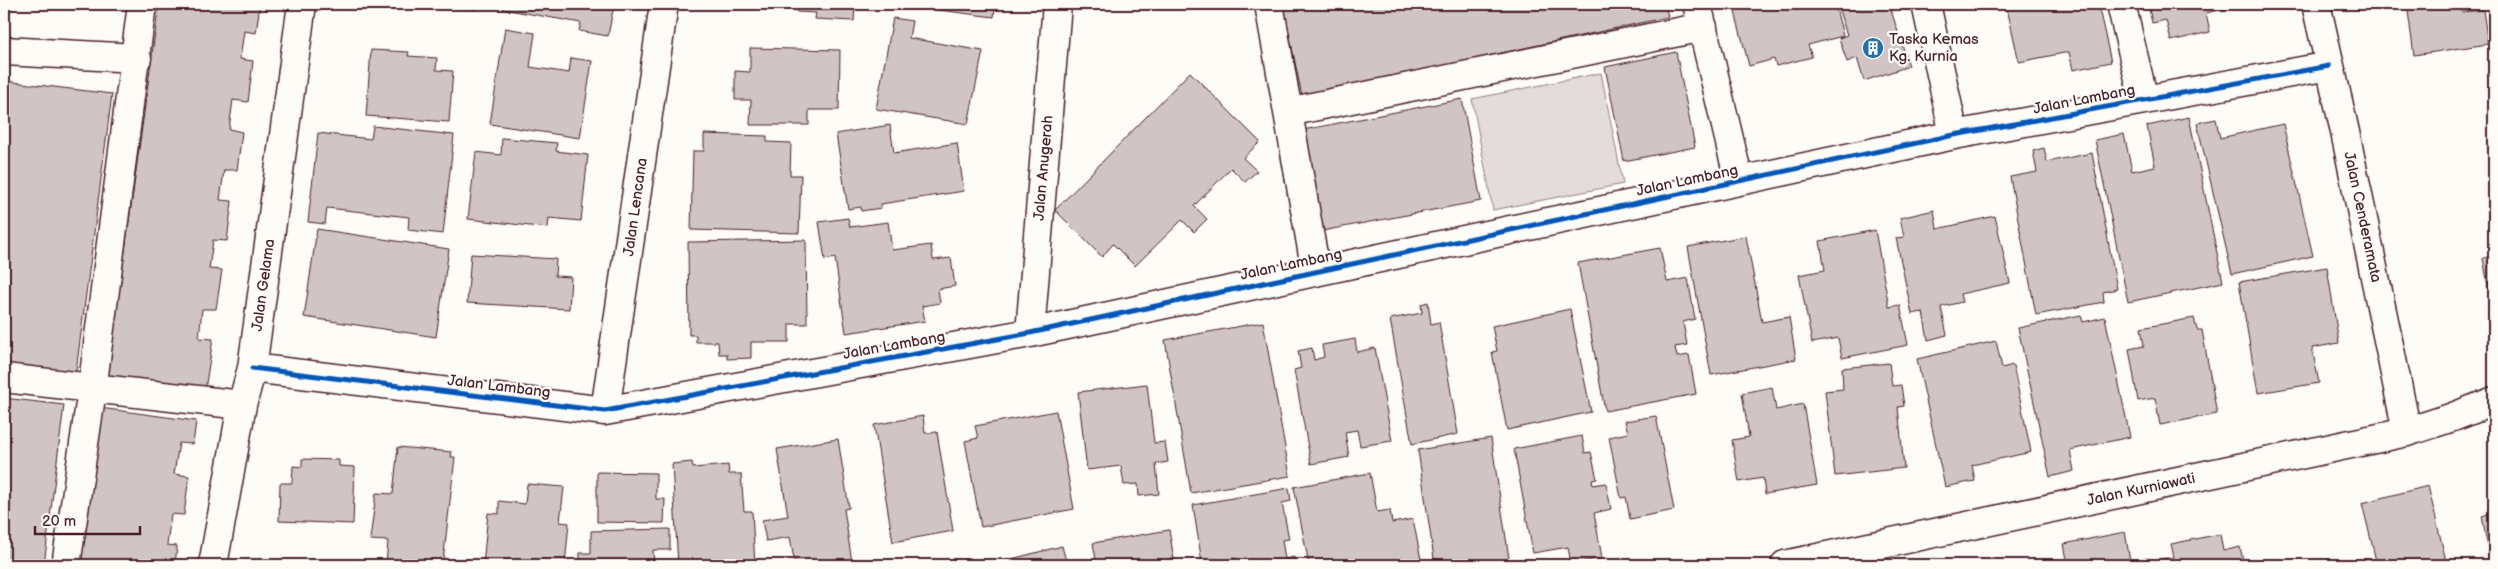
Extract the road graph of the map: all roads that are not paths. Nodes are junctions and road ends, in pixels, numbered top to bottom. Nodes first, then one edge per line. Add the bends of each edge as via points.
1 (142, 4) edge
2 (302, 4) edge
3 (664, 4) edge
4 (1057, 4) edge
5 (1269, 4) edge
6 (1926, 4) edge
7 (2121, 4) edge
8 (2316, 4) edge
9 (1700, 15) edge
10 (4, 51) edge
11 (137, 58) junction
12 (2330, 66) junction
13 (2144, 100) junction
14 (1288, 112) junction
15 (1954, 136) junction
16 (1739, 182) junction
17 (1316, 272) junction
18 (1030, 333) junction
19 (252, 368) junction
20 (4, 378) edge
21 (92, 390) junction
22 (2494, 401) edge
23 (242, 405) junction
24 (605, 411) junction
25 (2407, 432) junction
26 (66, 565) edge
27 (213, 565) edge
28 (1785, 565) edge

1 - 11 street
2 - 19 street, Jalan Gelama
3 - 24 street, Jalan Lencana
4 - 18 street, Jalan Anugerah
5 - 14 street
6 - 15 street
7 - 13 street
8 - 12 street, Jalan Cenderamata
9 - 14 street
9 - 16 street
10 - 11 street
11 - 21 street
12 - 13 street, Jalan Lambang
12 - 25 street, Jalan Cenderamata
13 - 15 street, Jalan Lambang
14 - 17 street
15 - 16 street, Jalan Lambang
16 - 17 street, Jalan Lambang
17 - 18 street, Jalan Lambang
18 - 24 street, Jalan Lambang
19 - 23 street, Jalan Gelama
19 - 24 street, Jalan Lambang
20 - 21 street
21 - 23 street
21 - 26 street
22 - 25 street, Jalan Kurniawati
23 - 27 street, Jalan Gelama
25 - 28 street, Jalan Kurniawati

